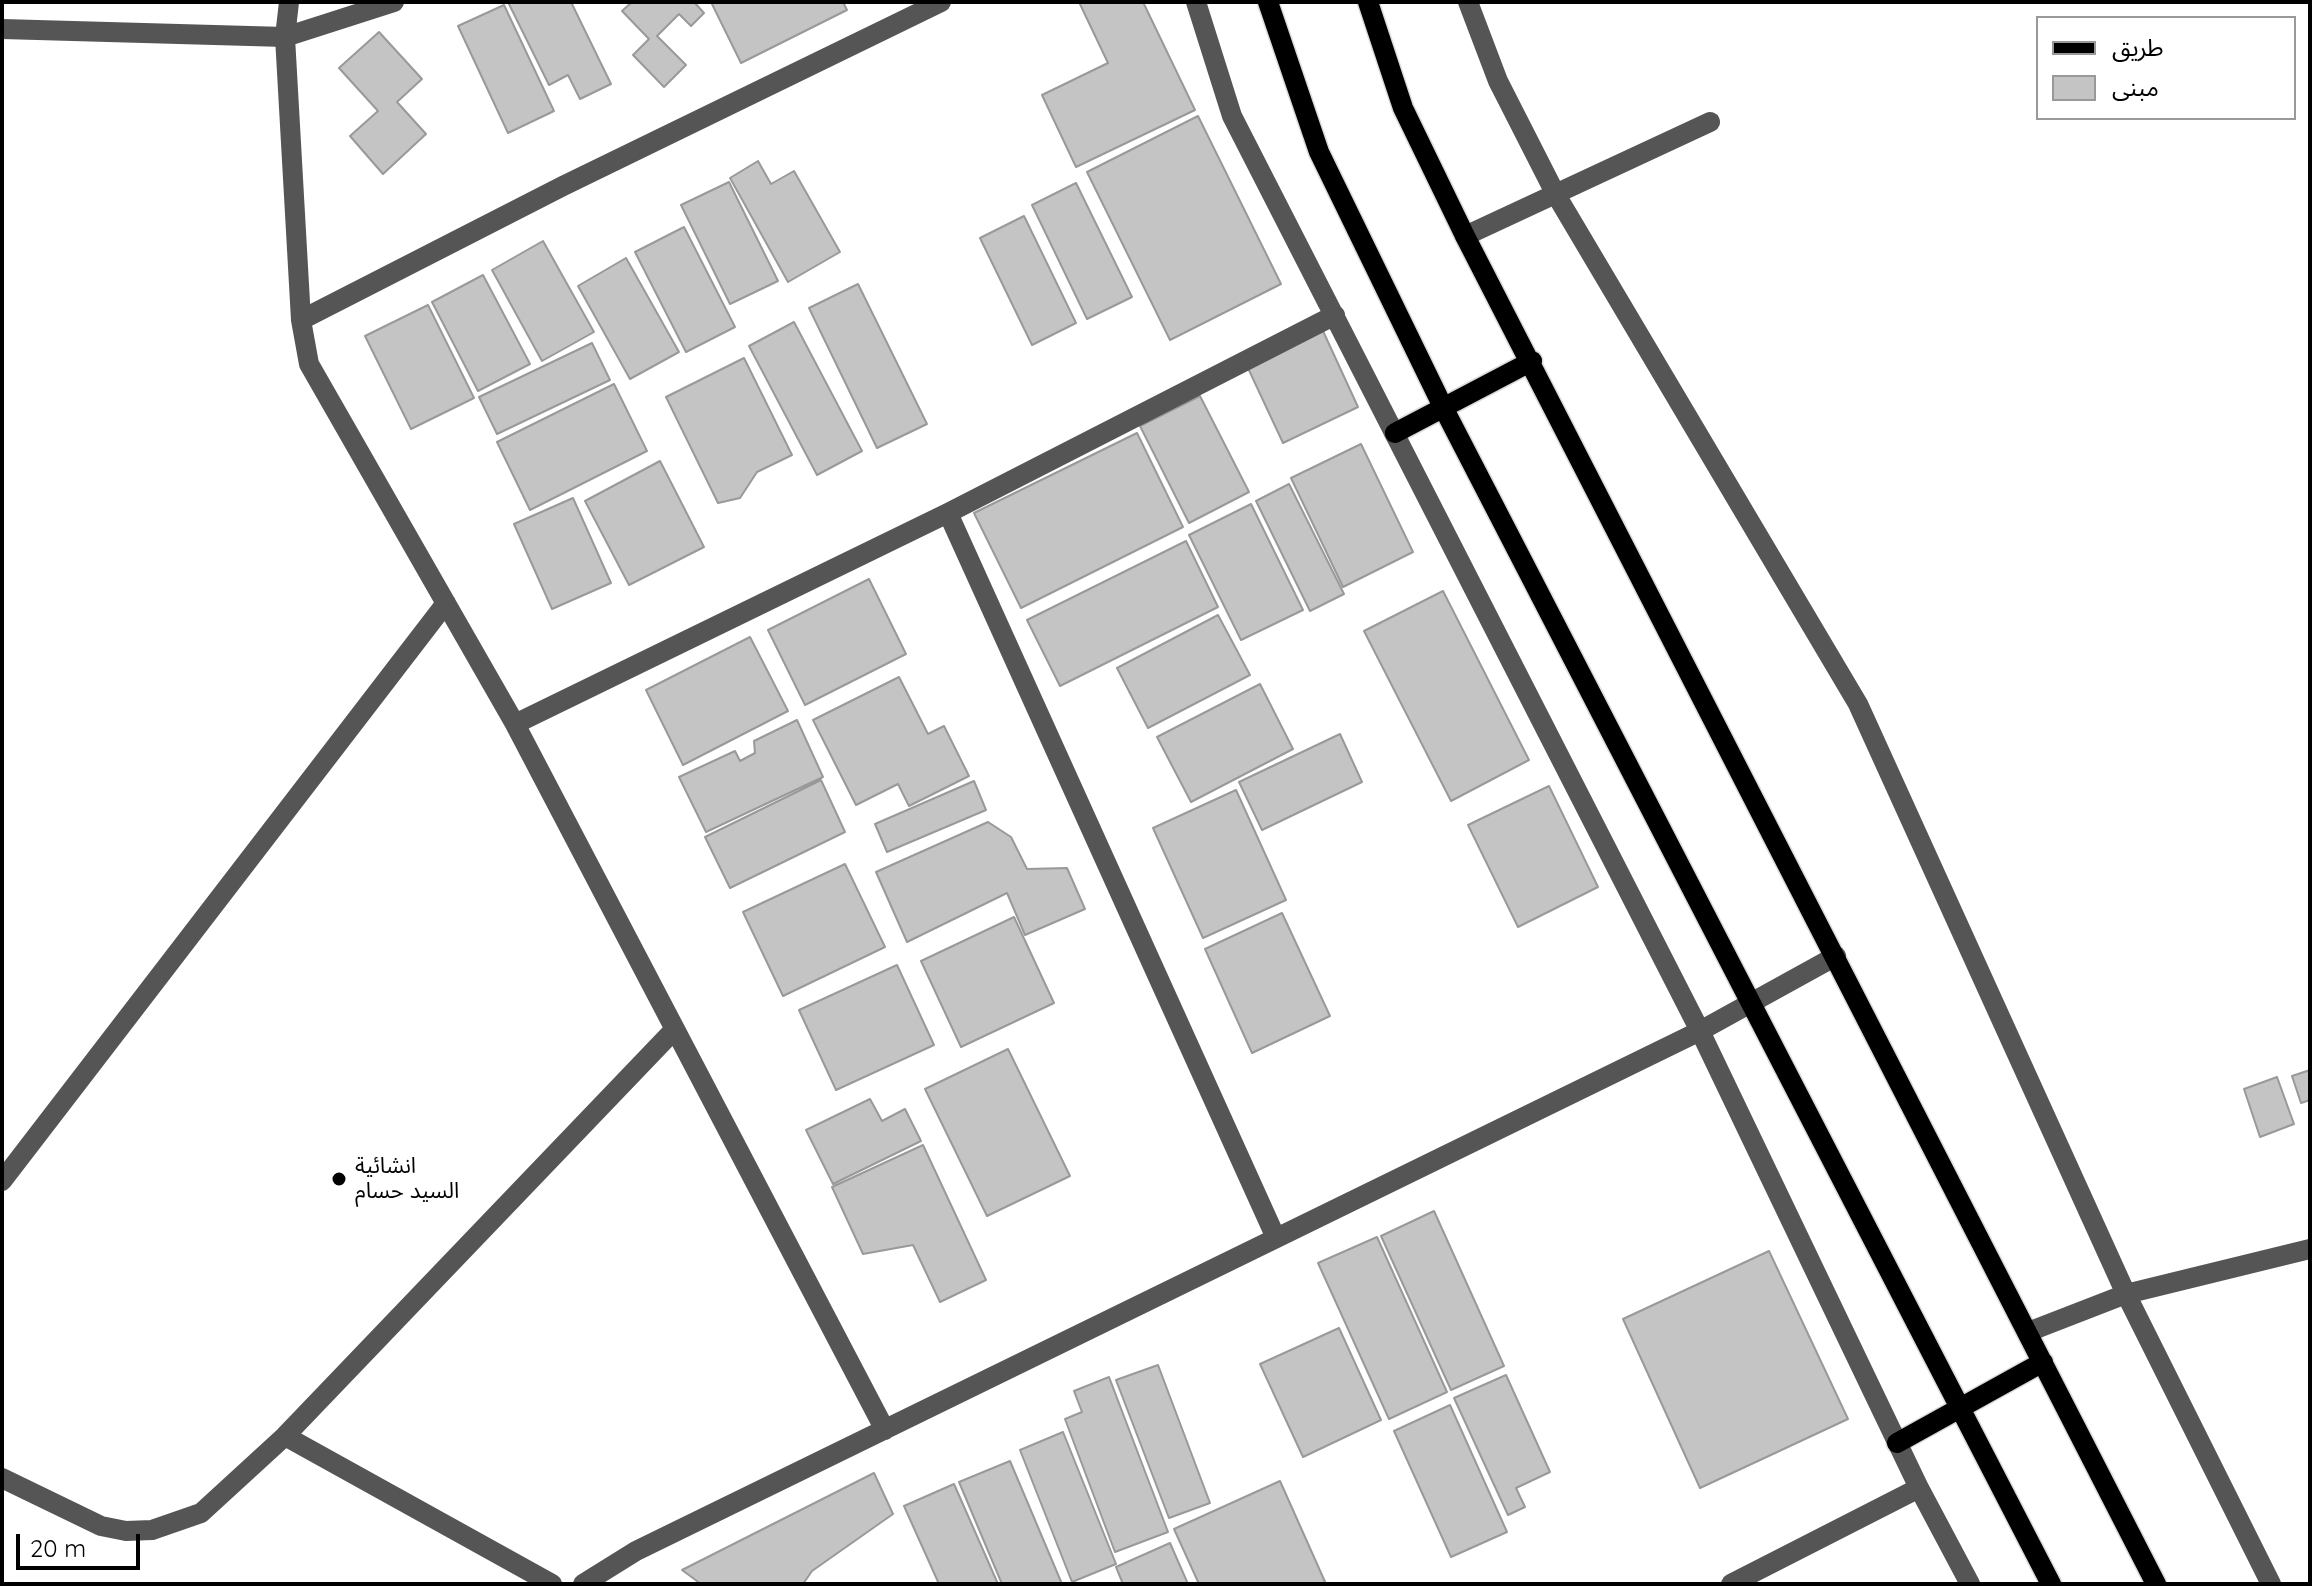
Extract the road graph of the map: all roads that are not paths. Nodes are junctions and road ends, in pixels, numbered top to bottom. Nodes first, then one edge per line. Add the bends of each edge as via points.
1 (289, 2) edge
2 (394, 2) edge
3 (941, 2) edge
4 (1196, 2) edge
5 (1268, 2) edge
6 (1368, 2) edge
7 (1468, 2) edge
8 (2, 29) edge
9 (285, 37) junction
10 (1710, 122) dead end
11 (1555, 193) junction
12 (1465, 236) junction
13 (1335, 315) junction
14 (301, 320) junction
15 (1532, 361) junction
16 (1443, 407) junction
17 (1395, 433) junction
18 (948, 513) junction
19 (446, 603) junction
20 (515, 724) junction
21 (1836, 956) junction
22 (1751, 1004) junction
23 (675, 1029) junction
24 (1700, 1031) junction
25 (2, 1181) edge
26 (1276, 1238) junction
27 (2310, 1249) edge
28 (2126, 1294) junction
29 (2028, 1332) junction
30 (2043, 1362) junction
31 (1959, 1407) junction
32 (885, 1430) junction
33 (285, 1436) junction
34 (1897, 1443) junction
35 (2, 1478) edge
36 (1919, 1488) junction
37 (552, 1584) edge
38 (583, 1584) edge
39 (1731, 1584) edge
40 (1970, 1584) edge
41 (2051, 1584) edge
42 (2156, 1584) edge
43 (2271, 1584) edge

1 - 9 street
2 - 9 street
3 - 14 street
4 - 13 street via 1232,116
5 - 16 main road via 1319,152
6 - 12 main road via 1403,108
7 - 11 street via 1498,81
8 - 9 street
9 - 14 street
10 - 11 street
11 - 12 street
11 - 28 street via 1858,704
12 - 15 main road
13 - 17 street
13 - 18 street
14 - 19 street via 309,364
15 - 16 main road
15 - 21 main road
16 - 17 main road
16 - 22 main road
17 - 24 street
18 - 20 street
18 - 26 street
19 - 20 street
19 - 25 street
20 - 23 street
21 - 22 street
21 - 29 main road
22 - 24 street
22 - 31 main road
23 - 32 street
23 - 33 street
24 - 26 street
24 - 34 street
26 - 32 street
27 - 28 street
28 - 29 street
28 - 43 street
29 - 30 main road
30 - 31 main road
30 - 42 main road
31 - 34 main road
31 - 41 main road
32 - 38 street via 636,1551
33 - 35 street via 201,1513 152,1530 101,1526
33 - 37 street
34 - 36 street
36 - 39 street
36 - 40 street

